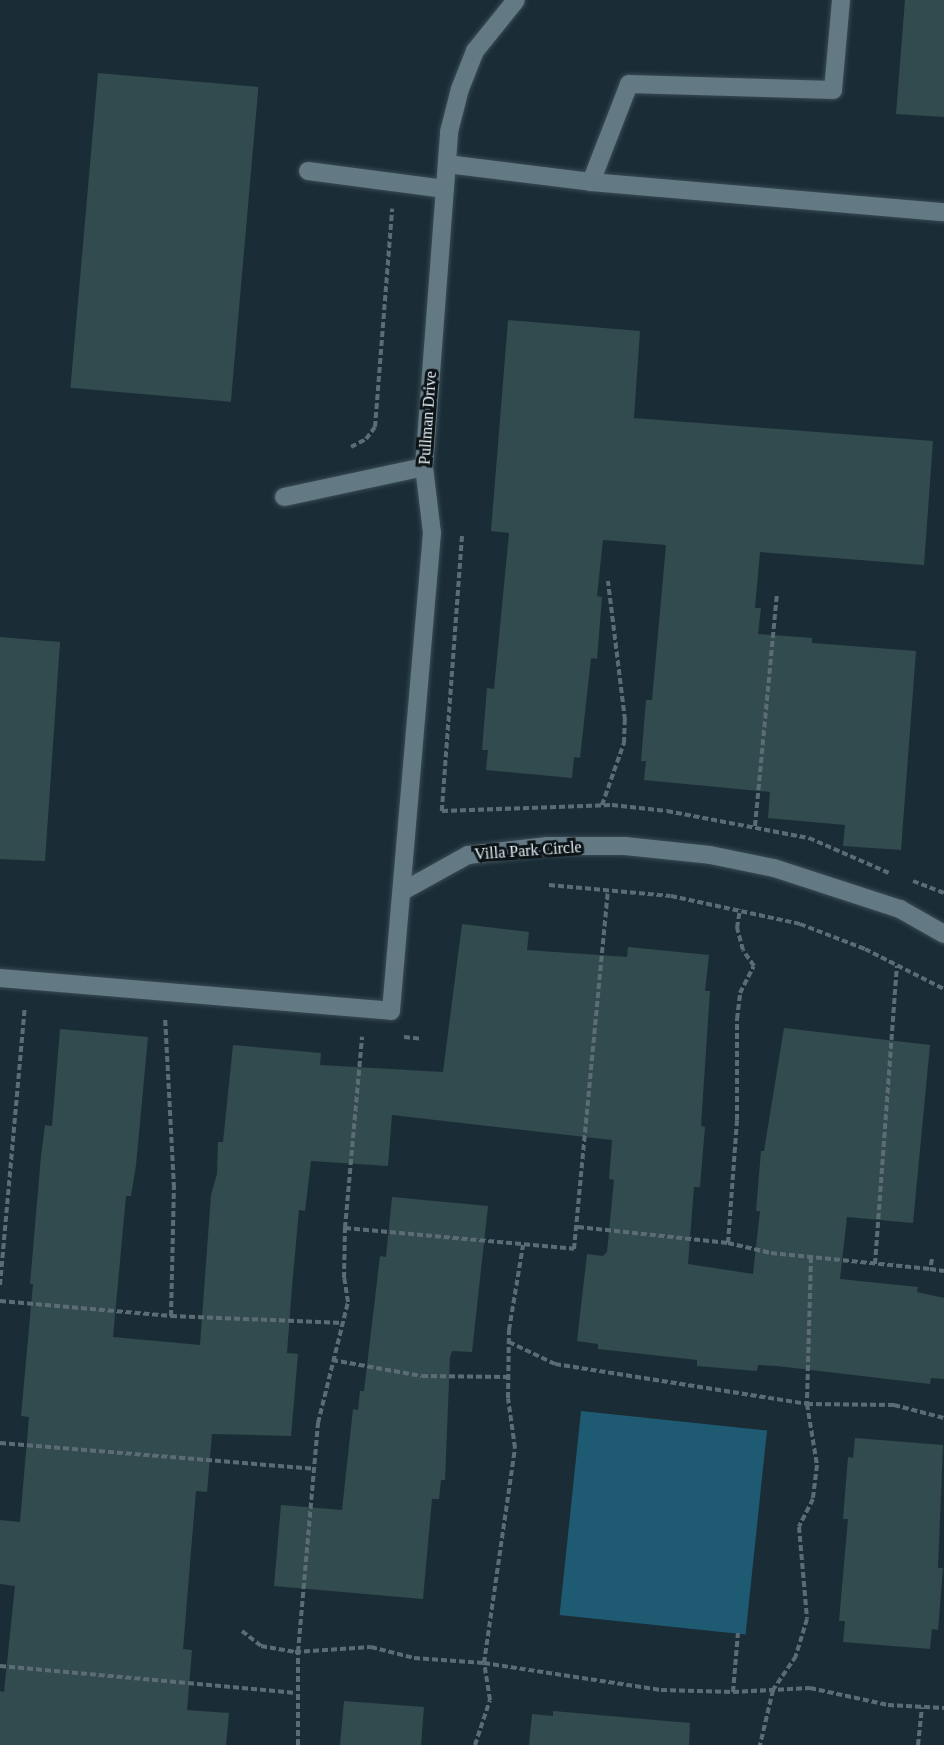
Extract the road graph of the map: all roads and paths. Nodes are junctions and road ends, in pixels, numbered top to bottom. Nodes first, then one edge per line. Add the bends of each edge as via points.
1 (516, 0) edge
2 (841, 0) edge
3 (447, 164) junction
4 (308, 171) dead end
5 (393, 182) junction
6 (591, 183) junction
7 (445, 189) junction
8 (944, 212) edge
9 (351, 447) dead end
10 (424, 467) junction
11 (284, 497) dead end
12 (462, 525) dead end
13 (608, 581) dead end
14 (777, 594) dead end
15 (602, 805) junction
16 (755, 826) junction
17 (896, 875) dead end
18 (907, 879) dead end
19 (549, 885) dead end
20 (403, 891) junction
21 (608, 892) junction
22 (944, 893) edge
23 (740, 909) junction
24 (944, 934) edge
25 (897, 966) junction
26 (0, 978) edge
27 (944, 989) edge
28 (37, 1004) dead end
29 (176, 1016) dead end
30 (351, 1032) dead end
31 (363, 1033) junction
32 (375, 1034) dead end
33 (398, 1036) dead end
34 (422, 1039) dead end
35 (578, 1227) junction
36 (345, 1228) junction
37 (729, 1243) junction
38 (523, 1245) junction
39 (811, 1257) junction
40 (932, 1259) dead end
41 (875, 1264) junction
42 (930, 1269) junction
43 (944, 1270) edge
44 (0, 1285) edge
45 (0, 1301) edge
46 (171, 1316) junction
47 (343, 1323) junction
48 (509, 1342) junction
49 (332, 1360) junction
50 (509, 1377) junction
51 (807, 1404) junction
52 (944, 1418) edge
53 (0, 1443) edge
54 (314, 1468) junction
55 (242, 1631) dead end
56 (738, 1633) dead end
57 (298, 1652) junction
58 (484, 1663) junction
59 (0, 1666) edge
60 (773, 1690) junction
61 (733, 1692) junction
62 (296, 1693) junction
63 (922, 1707) junction
64 (944, 1708) edge
65 (298, 1745) edge
66 (476, 1745) edge
67 (760, 1745) edge
68 (918, 1745) edge

1 - 3 street, Pullman Drive via 475,51 449,132
2 - 6 street via 833,90 629,84
3 - 6 street
3 - 7 street, Pullman Drive
4 - 5 street
5 - 7 street
5 - 9 path via 375,427 366,439
6 - 8 street
7 - 10 street, Pullman Drive
10 - 11 street
10 - 20 street, Pullman Drive via 432,533
12 - 15 path via 442,811
13 - 15 path via 625,720 624,742
14 - 16 path
15 - 16 path
16 - 17 path via 809,838
18 - 22 path
19 - 21 path
20 - 24 street, Villa Park Circle via 468,855 547,846 625,846 710,855 774,868 900,909
20 - 26 street via 391,1011
21 - 23 path via 670,896
21 - 35 path
23 - 25 path via 800,924 866,949
23 - 37 path via 737,928 743,950 754,966 740,993 737,1019 737,1120
25 - 27 path
25 - 41 path
28 - 44 path via 25,1003
29 - 46 path via 164,1015 174,1188
30 - 31 path
31 - 32 path
31 - 36 path
33 - 34 path
35 - 37 path
35 - 38 path via 574,1249
36 - 38 path
36 - 47 path via 344,1278 348,1302
37 - 39 path
38 - 48 path
39 - 41 path
39 - 51 path
40 - 42 path
41 - 42 path
42 - 43 path
45 - 46 path
46 - 47 path
47 - 49 path
48 - 50 path
48 - 51 path via 555,1364
49 - 50 path via 422,1376
49 - 54 path via 318,1423
50 - 58 path via 515,1448
51 - 52 path via 894,1405
51 - 60 path via 817,1465 813,1499 799,1527 807,1619 796,1656
53 - 54 path
54 - 57 path
55 - 57 path via 261,1646
56 - 61 path
57 - 58 path via 370,1647 414,1658
57 - 62 path
58 - 61 path via 661,1690
58 - 66 path via 490,1700
59 - 62 path
60 - 61 path
60 - 63 path via 810,1688 888,1705
60 - 67 path
62 - 65 path
63 - 64 path
63 - 68 path

